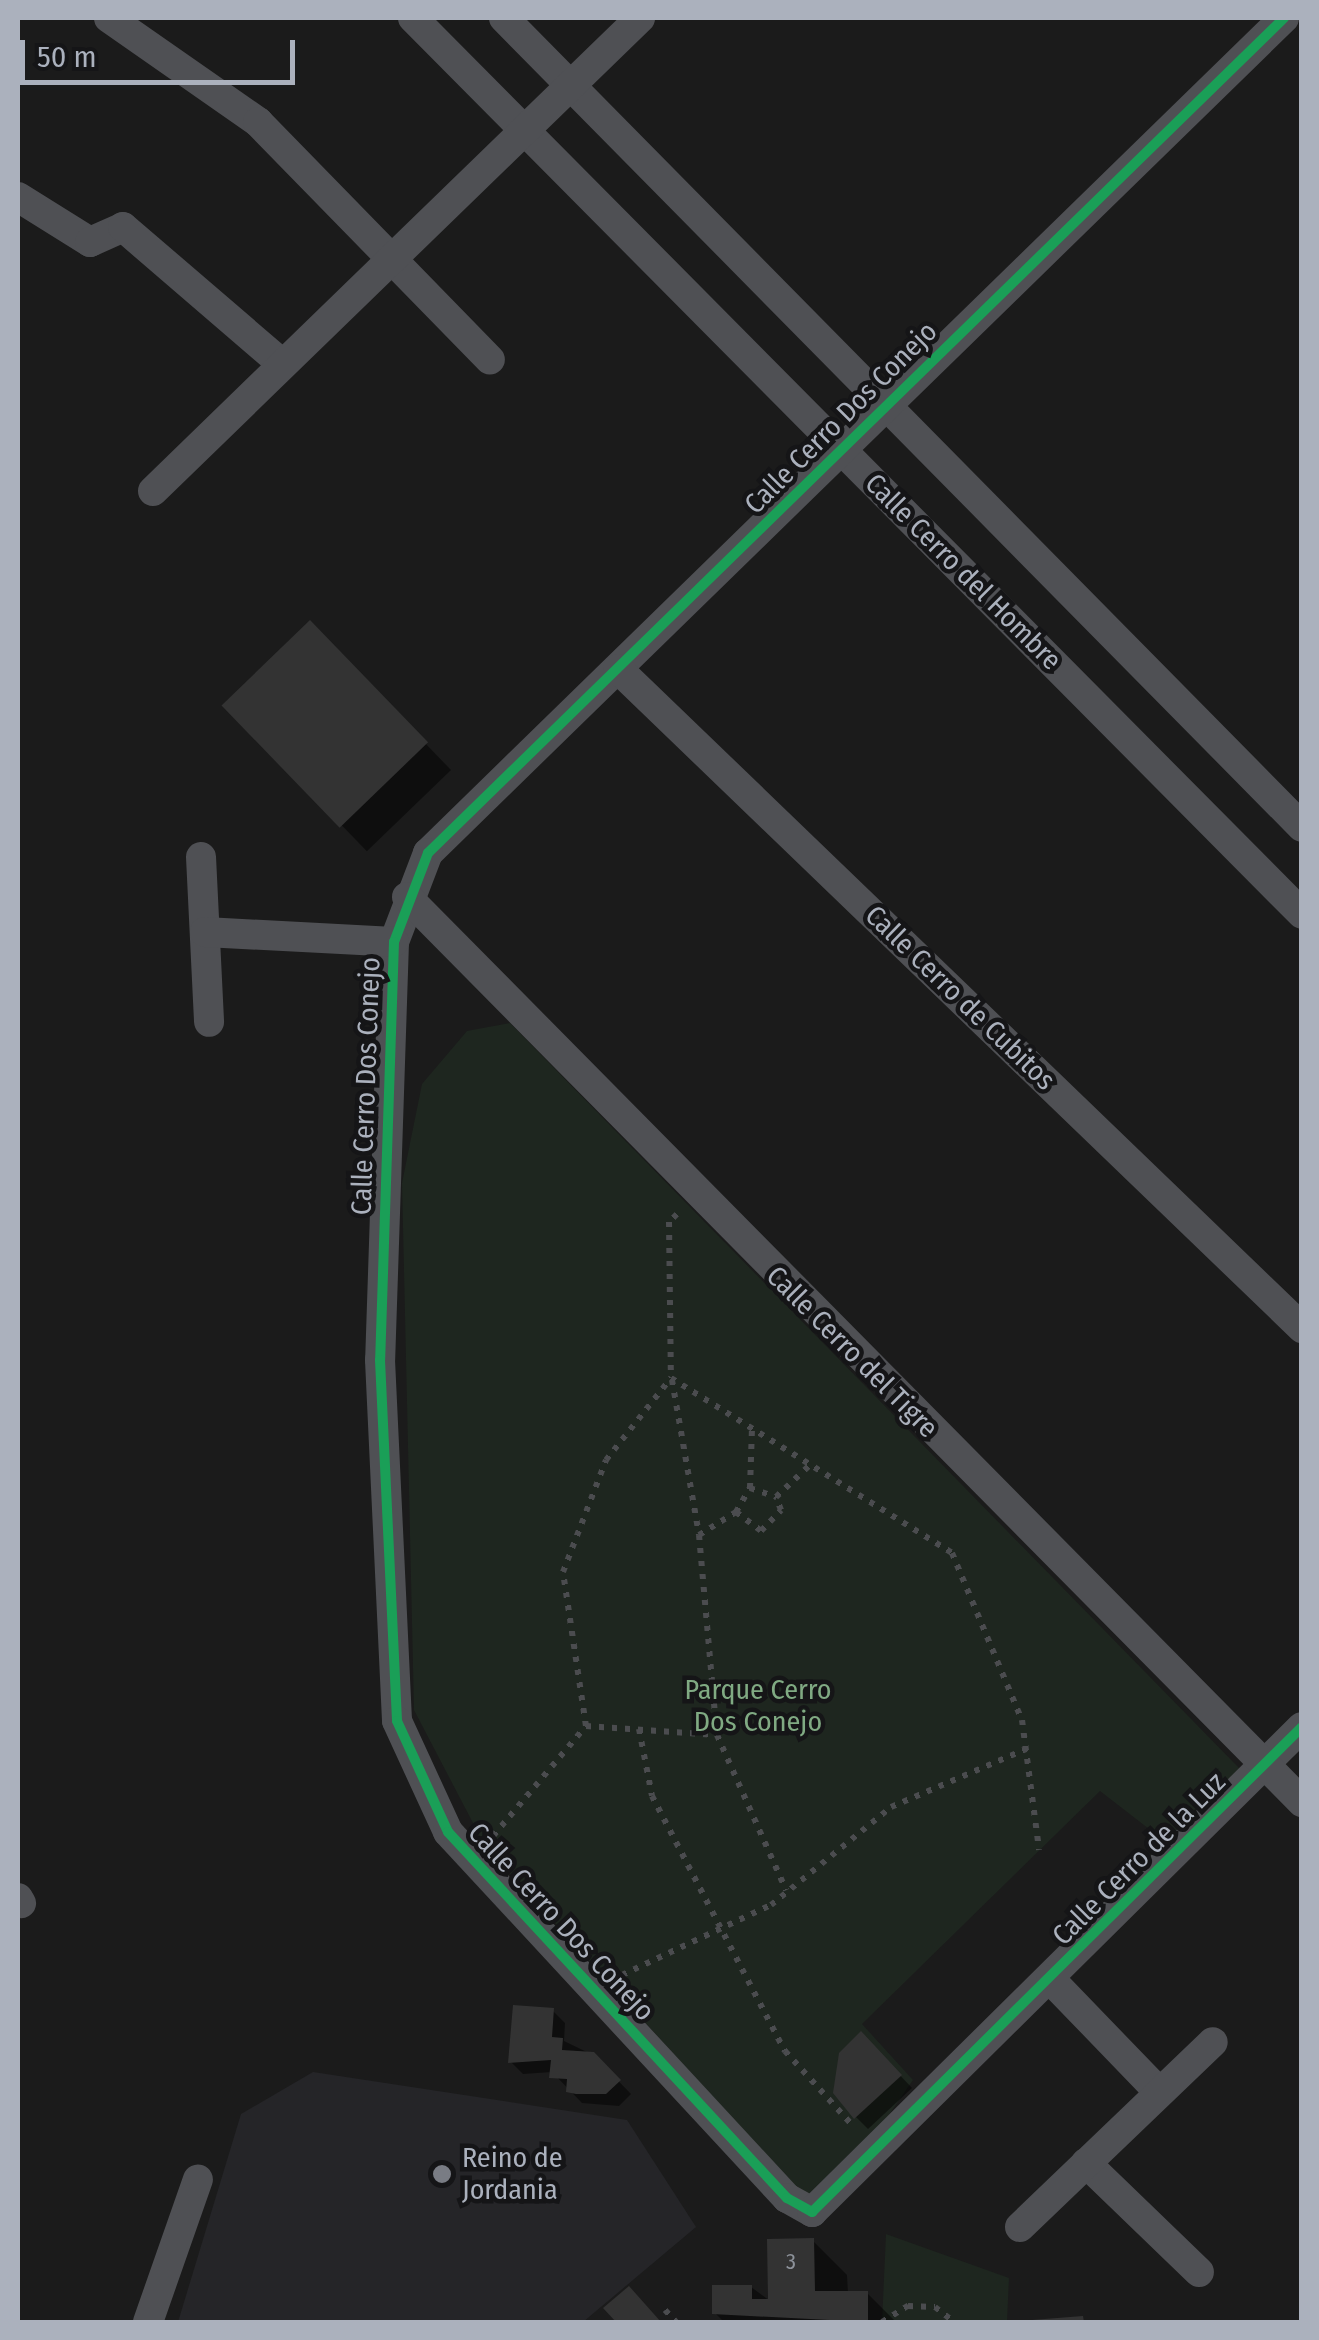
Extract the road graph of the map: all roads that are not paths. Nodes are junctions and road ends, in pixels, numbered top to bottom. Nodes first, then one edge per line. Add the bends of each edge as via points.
1 (109, 18) edge
2 (412, 18) edge
3 (504, 18) edge
4 (640, 18) edge
5 (1284, 18) edge
6 (567, 84) junction
7 (520, 127) junction
8 (18, 197) edge
9 (386, 258) junction
10 (490, 360) dead end
11 (282, 364) junction
12 (884, 406) junction
13 (841, 448) junction
14 (153, 490) dead end
15 (618, 668) junction
16 (1302, 827) edge
17 (201, 858) dead end
18 (407, 897) junction
19 (1302, 914) edge
20 (205, 932) junction
21 (394, 942) junction
22 (210, 1022) dead end
23 (1302, 1328) edge
24 (1302, 1727) edge
25 (1264, 1765) junction
26 (1302, 1802) edge
27 (1051, 1980) junction
28 (1213, 2042) dead end
29 (1160, 2092) junction
30 (1086, 2162) junction
31 (198, 2178) dead end
32 (787, 2198) joint
33 (1020, 2227) dead end
34 (1199, 2272) dead end
35 (148, 2322) edge

1 - 9 street via 258,122
2 - 7 street, Calle Cerro del Hombre
3 - 6 street
4 - 6 street
5 - 12 street, Calle Cerro Dos Conejo
6 - 7 street
6 - 12 street
7 - 9 street
7 - 13 street, Calle Cerro del Hombre
8 - 11 street via 90,242 123,227
9 - 10 street
9 - 11 street
11 - 14 street
12 - 13 street, Calle Cerro Dos Conejo
12 - 16 street
13 - 15 street, Calle Cerro Dos Conejo
13 - 19 street, Calle Cerro del Hombre
15 - 18 street, Calle Cerro Dos Conejo via 428,853
15 - 23 street, Calle Cerro de Cubitos
17 - 20 street
18 - 21 street, Calle Cerro Dos Conejo
18 - 25 street, Calle Cerro del Tigre
20 - 21 street
20 - 22 street
21 - 32 street, Calle Cerro Dos Conejo via 380,1360 396,1721 448,1832
24 - 25 street, Calle Cerro de la Luz
25 - 26 street, Calle Cerro del Tigre
25 - 27 street, Calle Cerro de la Luz
27 - 29 street
27 - 32 street, Calle Cerro de la Luz via 812,2212
28 - 29 street
29 - 30 street
30 - 33 street
30 - 34 street
31 - 35 street

